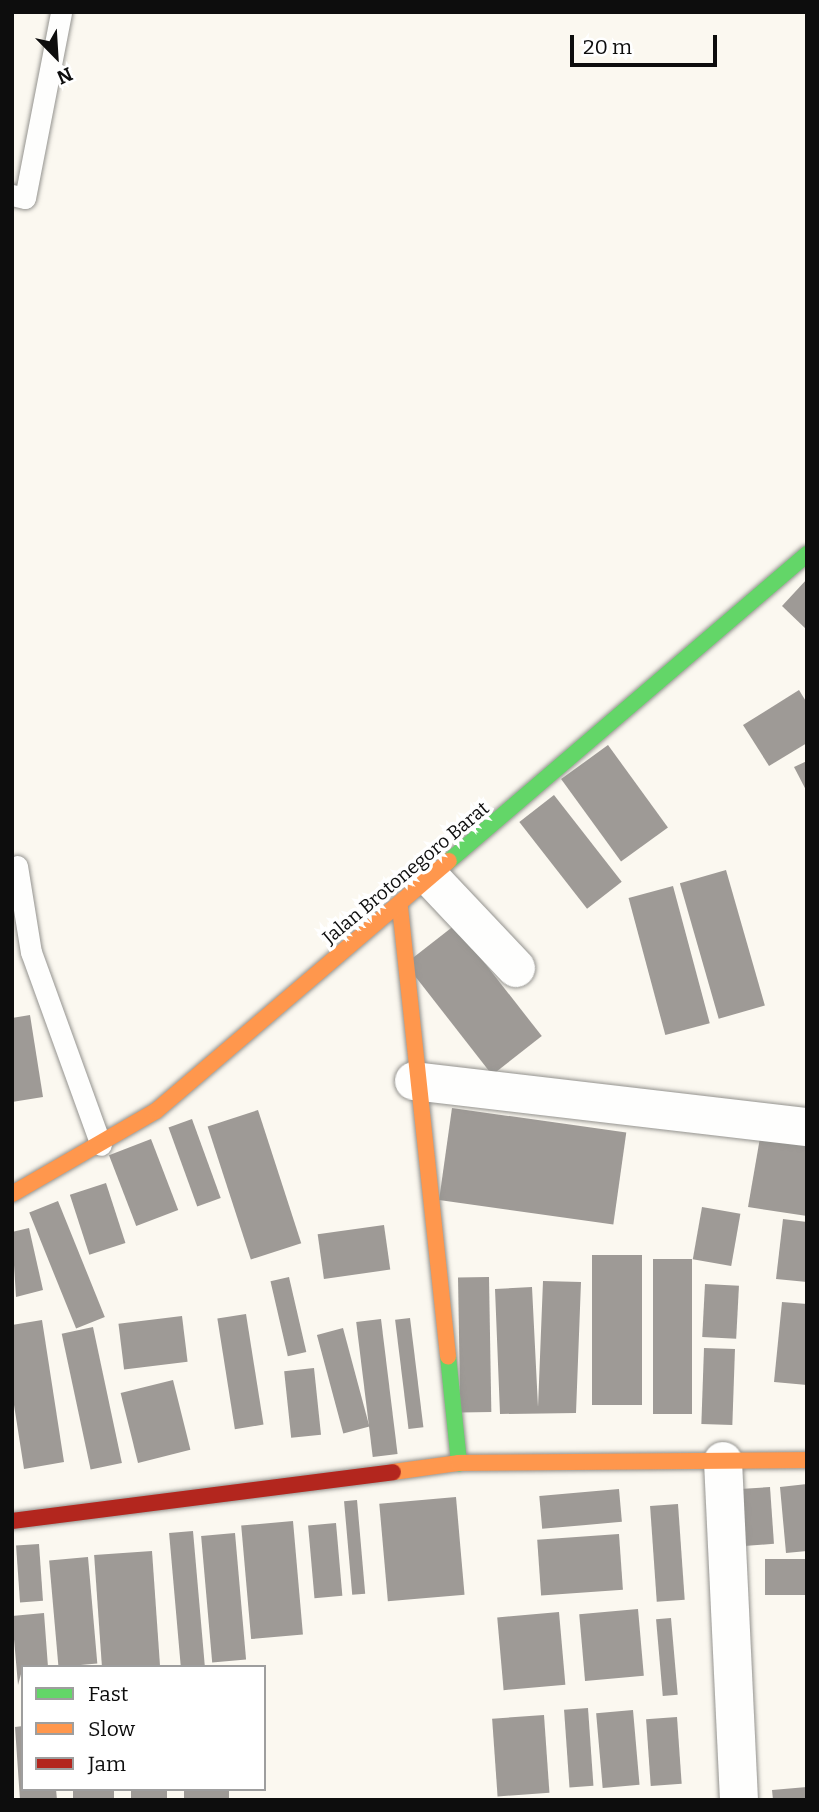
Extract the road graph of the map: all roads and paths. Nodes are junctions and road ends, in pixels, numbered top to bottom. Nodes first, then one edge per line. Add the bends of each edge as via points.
1 (61, 12) edge
2 (12, 195) edge
3 (807, 554) edge
4 (16, 866) dead end
5 (433, 880) junction
6 (400, 907) junction
7 (516, 968) dead end
8 (414, 1081) junction
9 (807, 1127) edge
10 (101, 1145) junction
11 (12, 1194) edge
12 (807, 1460) edge
13 (723, 1461) junction
14 (459, 1462) junction
15 (12, 1521) edge
16 (739, 1800) edge

1 - 2 lane via 25,198
3 - 5 street, Jalan Brotonegoro Barat
4 - 10 lane via 31,952
5 - 6 street, Jalan Brotonegoro Barat
5 - 7 street
6 - 8 street
6 - 10 street, Jalan Brotonegoro Barat via 156,1111
8 - 9 street
8 - 14 street
10 - 11 street, Jalan Brotonegoro Barat
12 - 13 street
13 - 14 street
13 - 16 street
14 - 15 street

